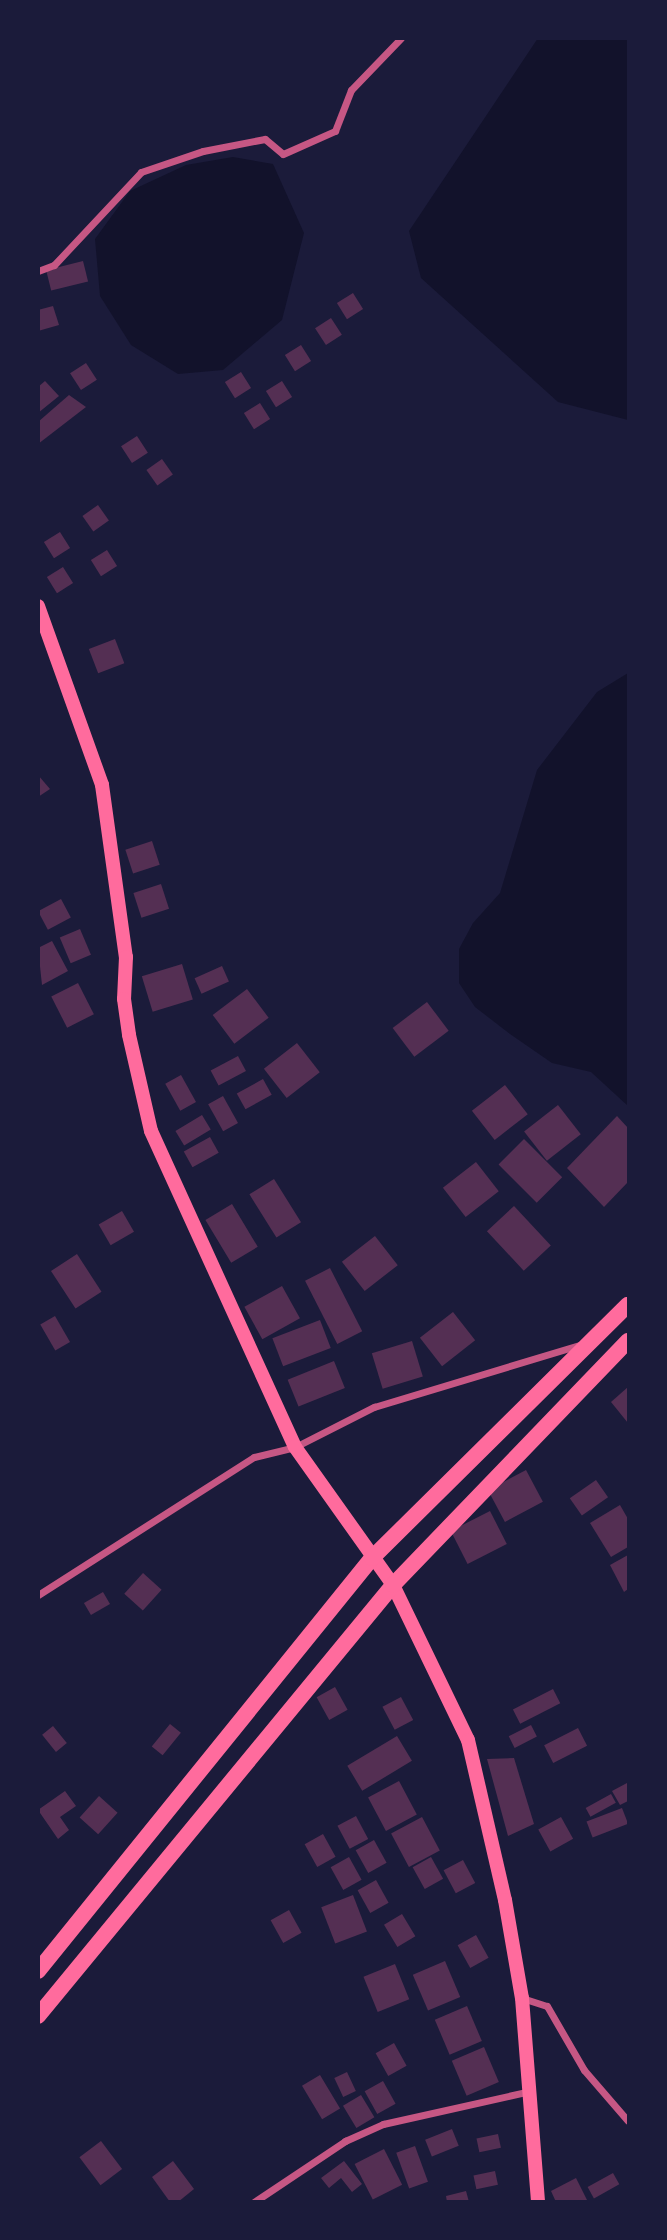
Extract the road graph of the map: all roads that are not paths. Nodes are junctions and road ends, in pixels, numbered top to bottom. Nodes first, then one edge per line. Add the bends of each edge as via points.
1 (401, 38) edge
2 (38, 271) edge
3 (38, 606) edge
4 (628, 1304) edge
5 (628, 1341) edge
6 (588, 1342) junction
7 (295, 1447) junction
8 (372, 1558) junction
9 (393, 1585) junction
10 (38, 1595) edge
11 (38, 1971) edge
12 (522, 1998) junction
13 (38, 2016) edge
14 (526, 2092) junction
15 (628, 2122) edge
16 (254, 2202) edge
17 (538, 2202) edge

1 - 2 street via 351,90 335,131 283,154 265,139 203,151 141,172 54,265
3 - 7 main road via 102,785 126,957 124,999 129,1035 151,1131
4 - 6 main road
5 - 9 main road
6 - 7 street via 374,1407
6 - 8 main road
7 - 8 main road
7 - 10 street via 254,1457
8 - 9 main road
8 - 11 main road
9 - 12 main road via 468,1740
9 - 13 main road
12 - 14 main road
12 - 15 street via 547,2007 584,2070
14 - 16 street via 383,2124 345,2141
14 - 17 main road

